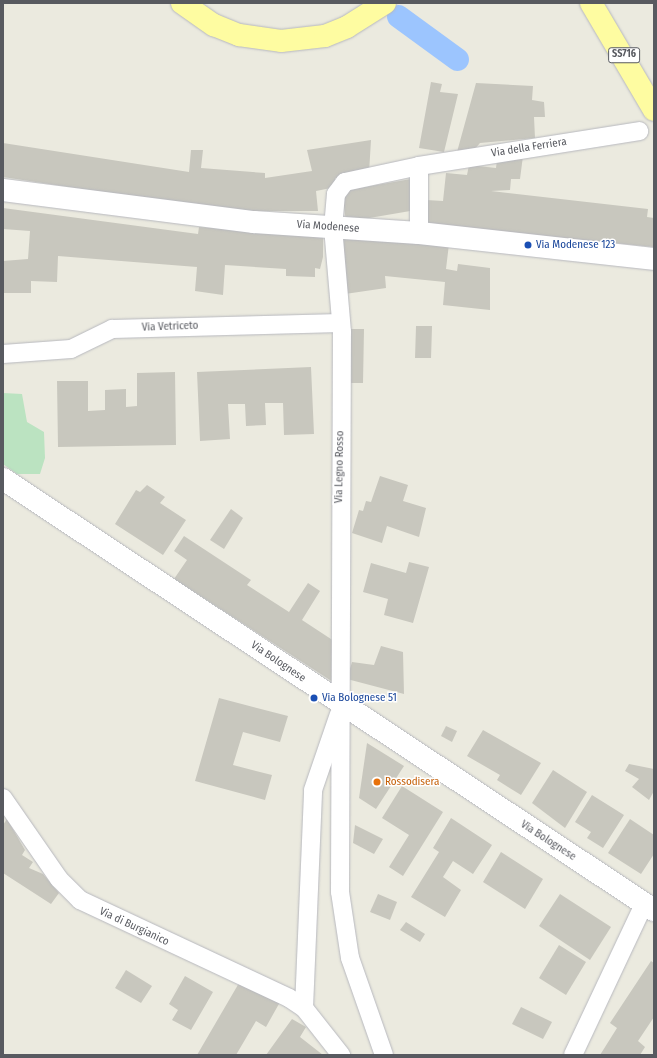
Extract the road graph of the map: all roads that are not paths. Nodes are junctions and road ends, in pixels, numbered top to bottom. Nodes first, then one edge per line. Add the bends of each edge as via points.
1 (182, 3) edge
2 (385, 3) edge
3 (591, 3) edge
4 (654, 110) edge
5 (639, 131) dead end
6 (419, 166) junction
7 (3, 190) edge
8 (334, 228) junction
9 (419, 233) junction
10 (654, 259) edge
11 (341, 323) junction
12 (3, 354) edge
13 (3, 479) edge
14 (342, 706) junction
15 (3, 798) edge
16 (649, 907) edge
17 (304, 1008) junction
18 (341, 1055) edge
19 (384, 1055) edge
20 (573, 1055) edge

1 - 2 main road via 214,25 239,35 281,41 324,36 347,27
3 - 4 main road, SS716
5 - 6 street, Via della Ferriera
6 - 8 street, Via della Ferriera via 342,184 336,194
6 - 9 street
7 - 8 main road, Via Modenese via 212,217
8 - 9 main road, Via Modenese
8 - 11 street, Via Legno Rosso
9 - 10 main road, Via Modenese
11 - 12 street, Via Vetriceto via 119,328 105,331 63,351
11 - 14 street, Via Legno Rosso
13 - 14 main road, Via Bolognese
14 - 16 main road, Via Bolognese
14 - 17 street via 313,790
14 - 19 street, Via Legno Rosso via 342,914 360,993
15 - 17 street, Via di Burgianico via 59,879 76,898
16 - 20 street
17 - 18 street, Via di Burgianico

